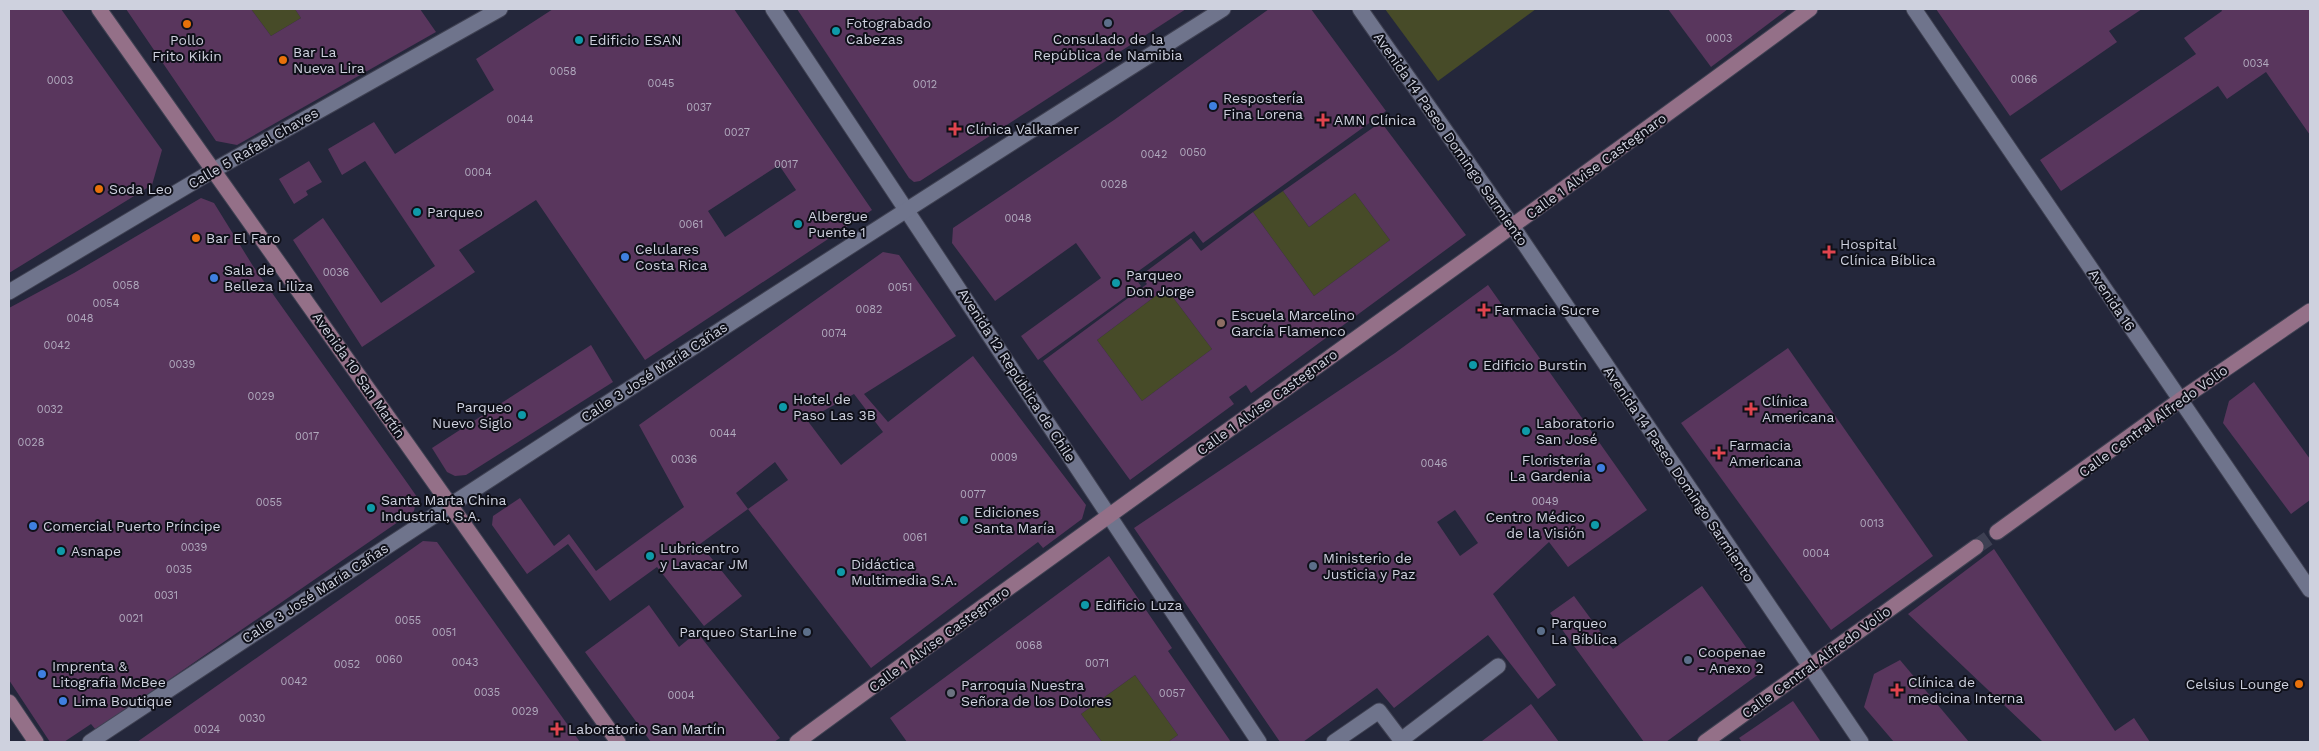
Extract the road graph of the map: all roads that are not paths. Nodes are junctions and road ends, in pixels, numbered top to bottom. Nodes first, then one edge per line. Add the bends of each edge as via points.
1 (99, 9) edge
2 (500, 9) edge
3 (773, 9) edge
4 (1223, 9) edge
5 (1360, 9) edge
6 (1810, 9) edge
7 (1914, 9) edge
8 (214, 170) junction
9 (907, 208) junction
10 (1513, 227) junction
11 (9, 292) edge
12 (2310, 311) edge
13 (2180, 400) junction
14 (450, 504) junction
15 (1108, 516) junction
16 (1998, 532) tunnel mouth
17 (1976, 547) tunnel mouth
18 (2310, 590) edge
19 (1498, 666) dead end
20 (1811, 667) junction
21 (9, 702) edge
22 (36, 742) edge
23 (90, 742) edge
24 (618, 742) edge
25 (797, 742) edge
26 (1259, 742) edge
27 (1334, 742) edge
28 (1705, 742) edge
29 (1861, 742) edge

1 - 8 street, Avenida 10 San Martín
2 - 8 street, Calle 5 Rafael Chaves
3 - 9 street, Avenida 12 República de Chile
4 - 9 street, Calle 3 José María Cañas
5 - 10 street, Avenida 14 Paseo Domingo Sarmiento
6 - 10 street, Calle 1 Alvise Castegnaro
7 - 13 street, Avenida 16
8 - 11 street, Calle 5 Rafael Chaves
8 - 14 street, Avenida 10 San Martín
9 - 14 street, Calle 3 José María Cañas
9 - 15 street, Avenida 12 República de Chile
10 - 15 street, Calle 1 Alvise Castegnaro
10 - 20 street, Avenida 14 Paseo Domingo Sarmiento
12 - 13 street, Calle Central Alfredo Volio
13 - 16 street, Calle Central Alfredo Volio
13 - 18 street, Avenida 16
14 - 23 street, Calle 3 José María Cañas
14 - 24 street, Avenida 10 San Martín
15 - 25 street, Calle 1 Alvise Castegnaro
15 - 26 street, Avenida 12 República de Chile
17 - 20 street, Calle Central Alfredo Volio
19 - 27 street via 1401,740 1379,711
20 - 28 street, Calle Central Alfredo Volio
20 - 29 street, Avenida 14 Paseo Domingo Sarmiento
21 - 22 street

